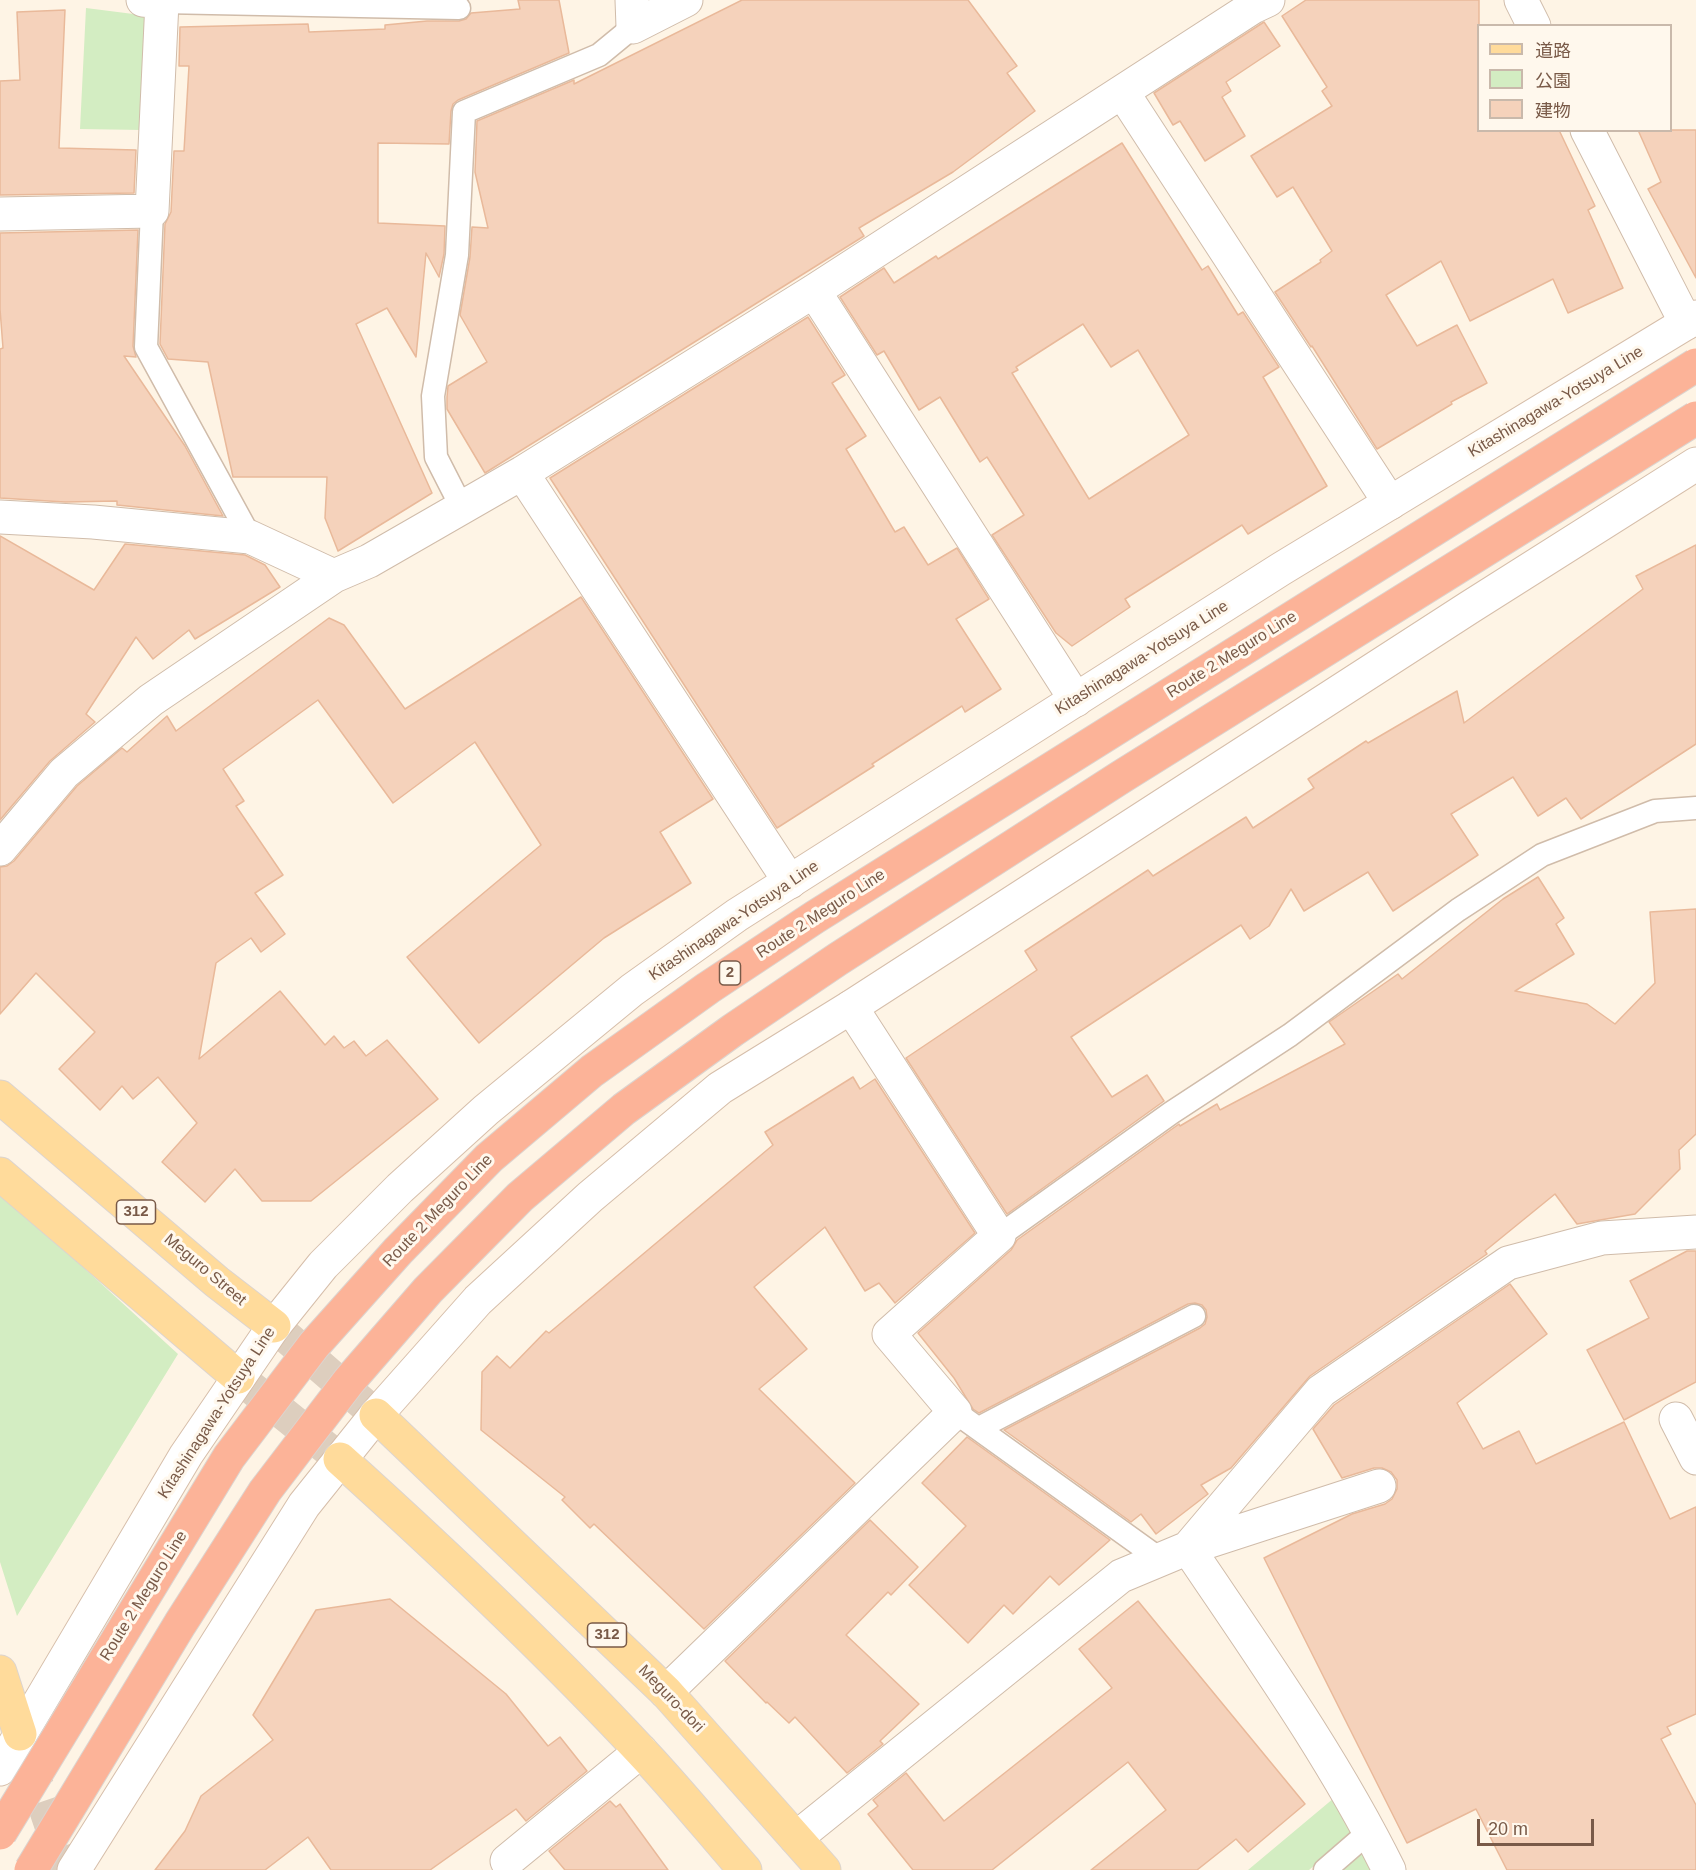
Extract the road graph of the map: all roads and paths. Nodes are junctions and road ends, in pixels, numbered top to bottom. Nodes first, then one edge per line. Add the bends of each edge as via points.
1 (686, 0) edge
2 (1268, 0) edge
3 (1521, 0) edge
4 (156, 1) edge
5 (459, 8) dead end
6 (633, 13) edge
7 (1533, 24) edge
8 (1123, 93) junction
9 (1588, 132) edge
10 (152, 211) junction
11 (0, 214) edge
12 (814, 291) junction
13 (1691, 320) edge
14 (1696, 365) edge
15 (1696, 418) edge
16 (1696, 464) edge
17 (522, 473) junction
18 (1390, 503) junction
19 (462, 508) junction
20 (0, 517) edge
21 (250, 537) junction
22 (334, 576) junction
23 (1076, 700) junction
24 (1696, 808) edge
25 (0, 849) edge
26 (790, 882) junction
27 (851, 1006) junction
28 (0, 1097) edge
29 (0, 1174) edge
30 (1696, 1232) edge
31 (999, 1236) junction
32 (1194, 1316) dead end
33 (273, 1326) junction
34 (238, 1377) junction
35 (376, 1415) junction
36 (1676, 1419) dead end
37 (967, 1420) junction
38 (1696, 1458) edge
39 (340, 1459) junction
40 (1379, 1486) dead end
41 (1175, 1554) junction
42 (0, 1672) edge
43 (666, 1692) junction
44 (20, 1734) junction
45 (641, 1751) junction
46 (0, 1769) edge
47 (1370, 1831) junction
48 (0, 1833) edge
49 (796, 1838) junction
50 (507, 1861) dead end
51 (31, 1870) edge
52 (74, 1870) edge
53 (745, 1870) edge
54 (824, 1870) edge
55 (1325, 1870) edge
56 (1389, 1870) edge

1 - 6 street
2 - 8 street
3 - 7 street
4 - 5 lane
4 - 10 street
6 - 19 lane via 599,55 464,112 457,255 433,396 436,457
8 - 12 street
8 - 18 street
9 - 13 street
10 - 11 street
10 - 21 lane via 146,347
12 - 17 street
12 - 23 street
13 - 18 street, Kitashinagawa-Yotsuya Line
14 - 48 highway, Route 2 Meguro Line / 2, bridge via 815,917 592,1071 489,1158 314,1345 230,1457
15 - 51 highway, bridge via 1121,777 838,959 624,1109 520,1197 428,1290 349,1381 265,1491
16 - 27 street
17 - 19 street
17 - 26 street
18 - 23 street, Kitashinagawa-Yotsuya Line
19 - 22 street via 369,561
20 - 21 street
21 - 22 street
22 - 25 street via 151,700 64,773
23 - 26 street, Kitashinagawa-Yotsuya Line
24 - 31 lane via 1655,811 1542,855 1458,910 1290,1035
26 - 33 street, Kitashinagawa-Yotsuya Line via 632,990 486,1110 330,1258
27 - 31 street
27 - 35 street via 720,1088 590,1197 478,1300
28 - 33 main road, Meguro Street / 312
29 - 34 main road
30 - 41 street via 1602,1238 1508,1263 1321,1391
31 - 37 street via 889,1334
32 - 37 lane
33 - 34 street, Kitashinagawa-Yotsuya Line
34 - 44 street, Kitashinagawa-Yotsuya Line via 186,1455
35 - 39 street
35 - 43 main road, Meguro-dori / 312
36 - 38 street
37 - 41 lane
37 - 43 street
39 - 45 main road via 523,1630
39 - 52 street via 304,1505
40 - 41 street
41 - 47 street via 1292,1704
41 - 49 street via 1121,1576
42 - 44 main road
43 - 49 main road, Meguro-dori / 312
44 - 46 street, Kitashinagawa-Yotsuya Line
45 - 50 street
45 - 53 main road
47 - 55 lane
47 - 56 street
49 - 54 main road, Meguro-dori / 312

